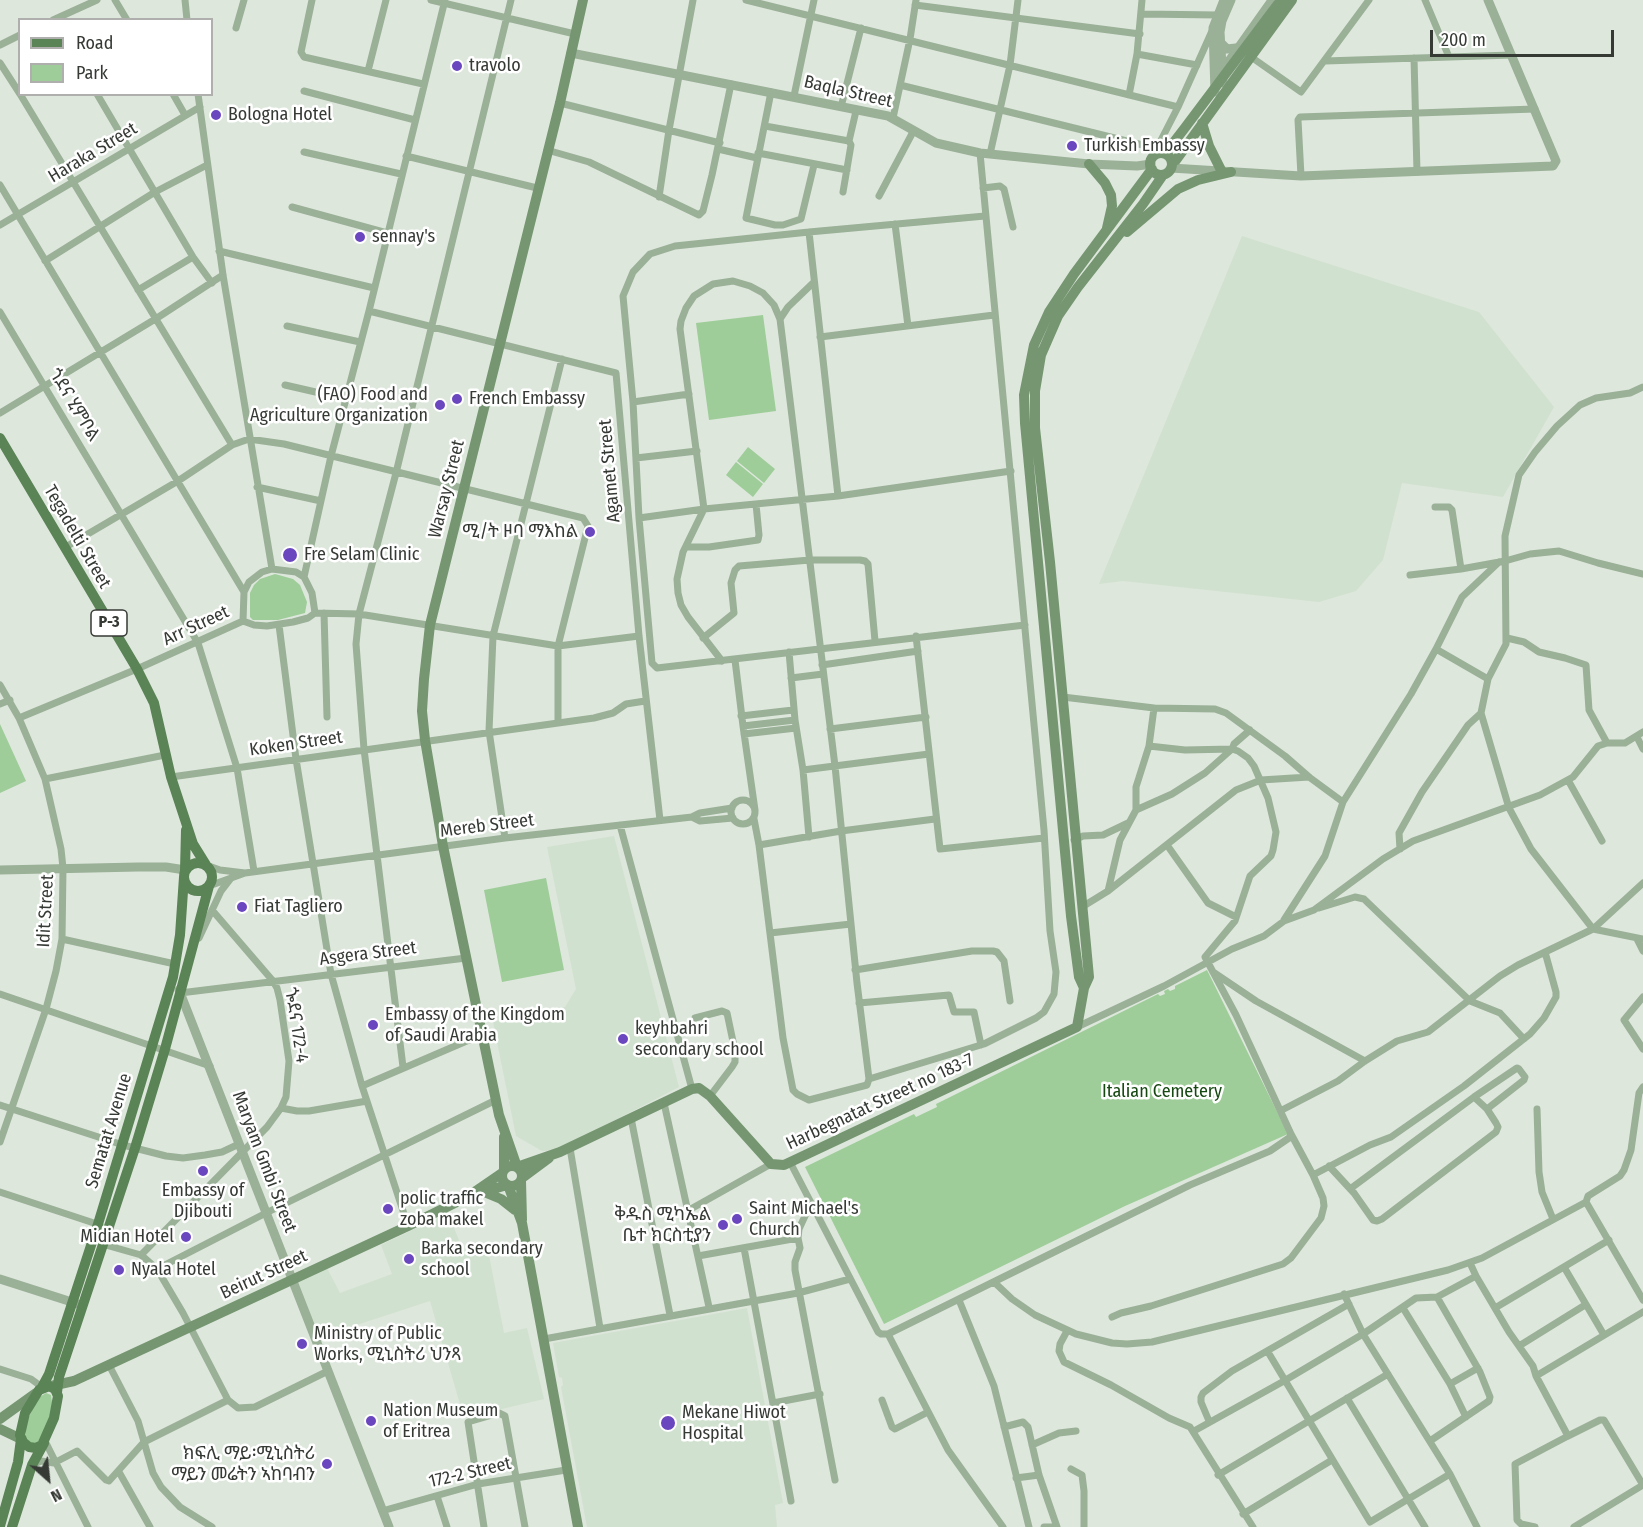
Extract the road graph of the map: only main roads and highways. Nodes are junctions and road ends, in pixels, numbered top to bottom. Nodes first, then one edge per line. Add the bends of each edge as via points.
1 (583, 0) edge
2 (1281, 0) edge
3 (1292, 0) edge
4 (1220, 81) junction
5 (1202, 123) junction
6 (1162, 153) junction
7 (1089, 164) road end
8 (1151, 167) junction
9 (1169, 168) junction
10 (1109, 238) junction
11 (0, 438) edge
12 (1052, 644) junction
13 (186, 821) junction
14 (1070, 840) junction
15 (206, 865) junction
16 (185, 874) junction
17 (209, 886) junction
18 (1084, 988) junction
19 (503, 1131) junction
20 (552, 1156) junction
21 (517, 1167) junction
22 (503, 1171) junction
23 (521, 1180) junction
24 (507, 1185) junction
25 (484, 1192) junction
26 (467, 1197) junction
27 (520, 1218) junction
28 (103, 1226) junction
29 (77, 1304) junction
30 (50, 1391) junction
31 (0, 1419) edge
32 (0, 1429) edge
33 (21, 1439) junction
34 (45, 1442) junction
35 (0, 1526) edge
36 (12, 1527) edge
37 (578, 1527) edge

1 - 19 main road, Warsay Street via 430,626 422,711 443,846
2 - 4 main road
3 - 4 main road via 1250,61
4 - 5 main road via 1216,103
4 - 6 main road
5 - 9 main road
5 - 10 main road via 1209,146 1226,171 1178,189
6 - 8 main road via 1153,158
6 - 9 main road via 1169,157
7 - 10 main road via 1111,195
8 - 9 main road via 1157,174
8 - 10 main road
9 - 10 main road
10 - 12 main road via 1051,329 1035,392
11 - 13 main road, Tegadelti Street / P-3 via 154,703
12 - 14 main road
12 - 14 main road via 1063,697
13 - 15 main road, P-3 via 198,856
13 - 16 main road, P-3
14 - 18 main road via 1076,960
14 - 18 main road via 1089,977
15 - 16 main road via 192,864
15 - 17 main road via 211,872
16 - 17 main road via 187,886 196,891
16 - 28 main road, Sematat Avenue via 173,977
17 - 28 main road, Sematat Avenue via 135,1148
18 - 20 main road, Harbegnatat Street no 183-7 via 1077,1027 790,1164 771,1164 699,1088
19 - 21 main road, Warsay Street
19 - 22 main road, Warsay Street
20 - 21 main road
20 - 23 main road
21 - 22 main road
21 - 23 main road
22 - 24 main road
22 - 26 main road
23 - 24 main road
23 - 27 main road
24 - 25 main road
24 - 27 main road
25 - 26 main road
25 - 27 main road via 501,1199
26 - 30 main road, Beirut Street
27 - 37 main road
28 - 29 main road, Sematat Avenue
28 - 29 main road, Sematat Avenue via 102,1244
29 - 30 main road, Sematat Avenue
29 - 30 main road, Sematat Avenue via 49,1374
30 - 31 main road
30 - 33 main road via 25,1413
30 - 34 main road via 54,1418
32 - 33 main road
33 - 34 main road via 31,1448
33 - 35 main road
34 - 36 main road via 32,1465

